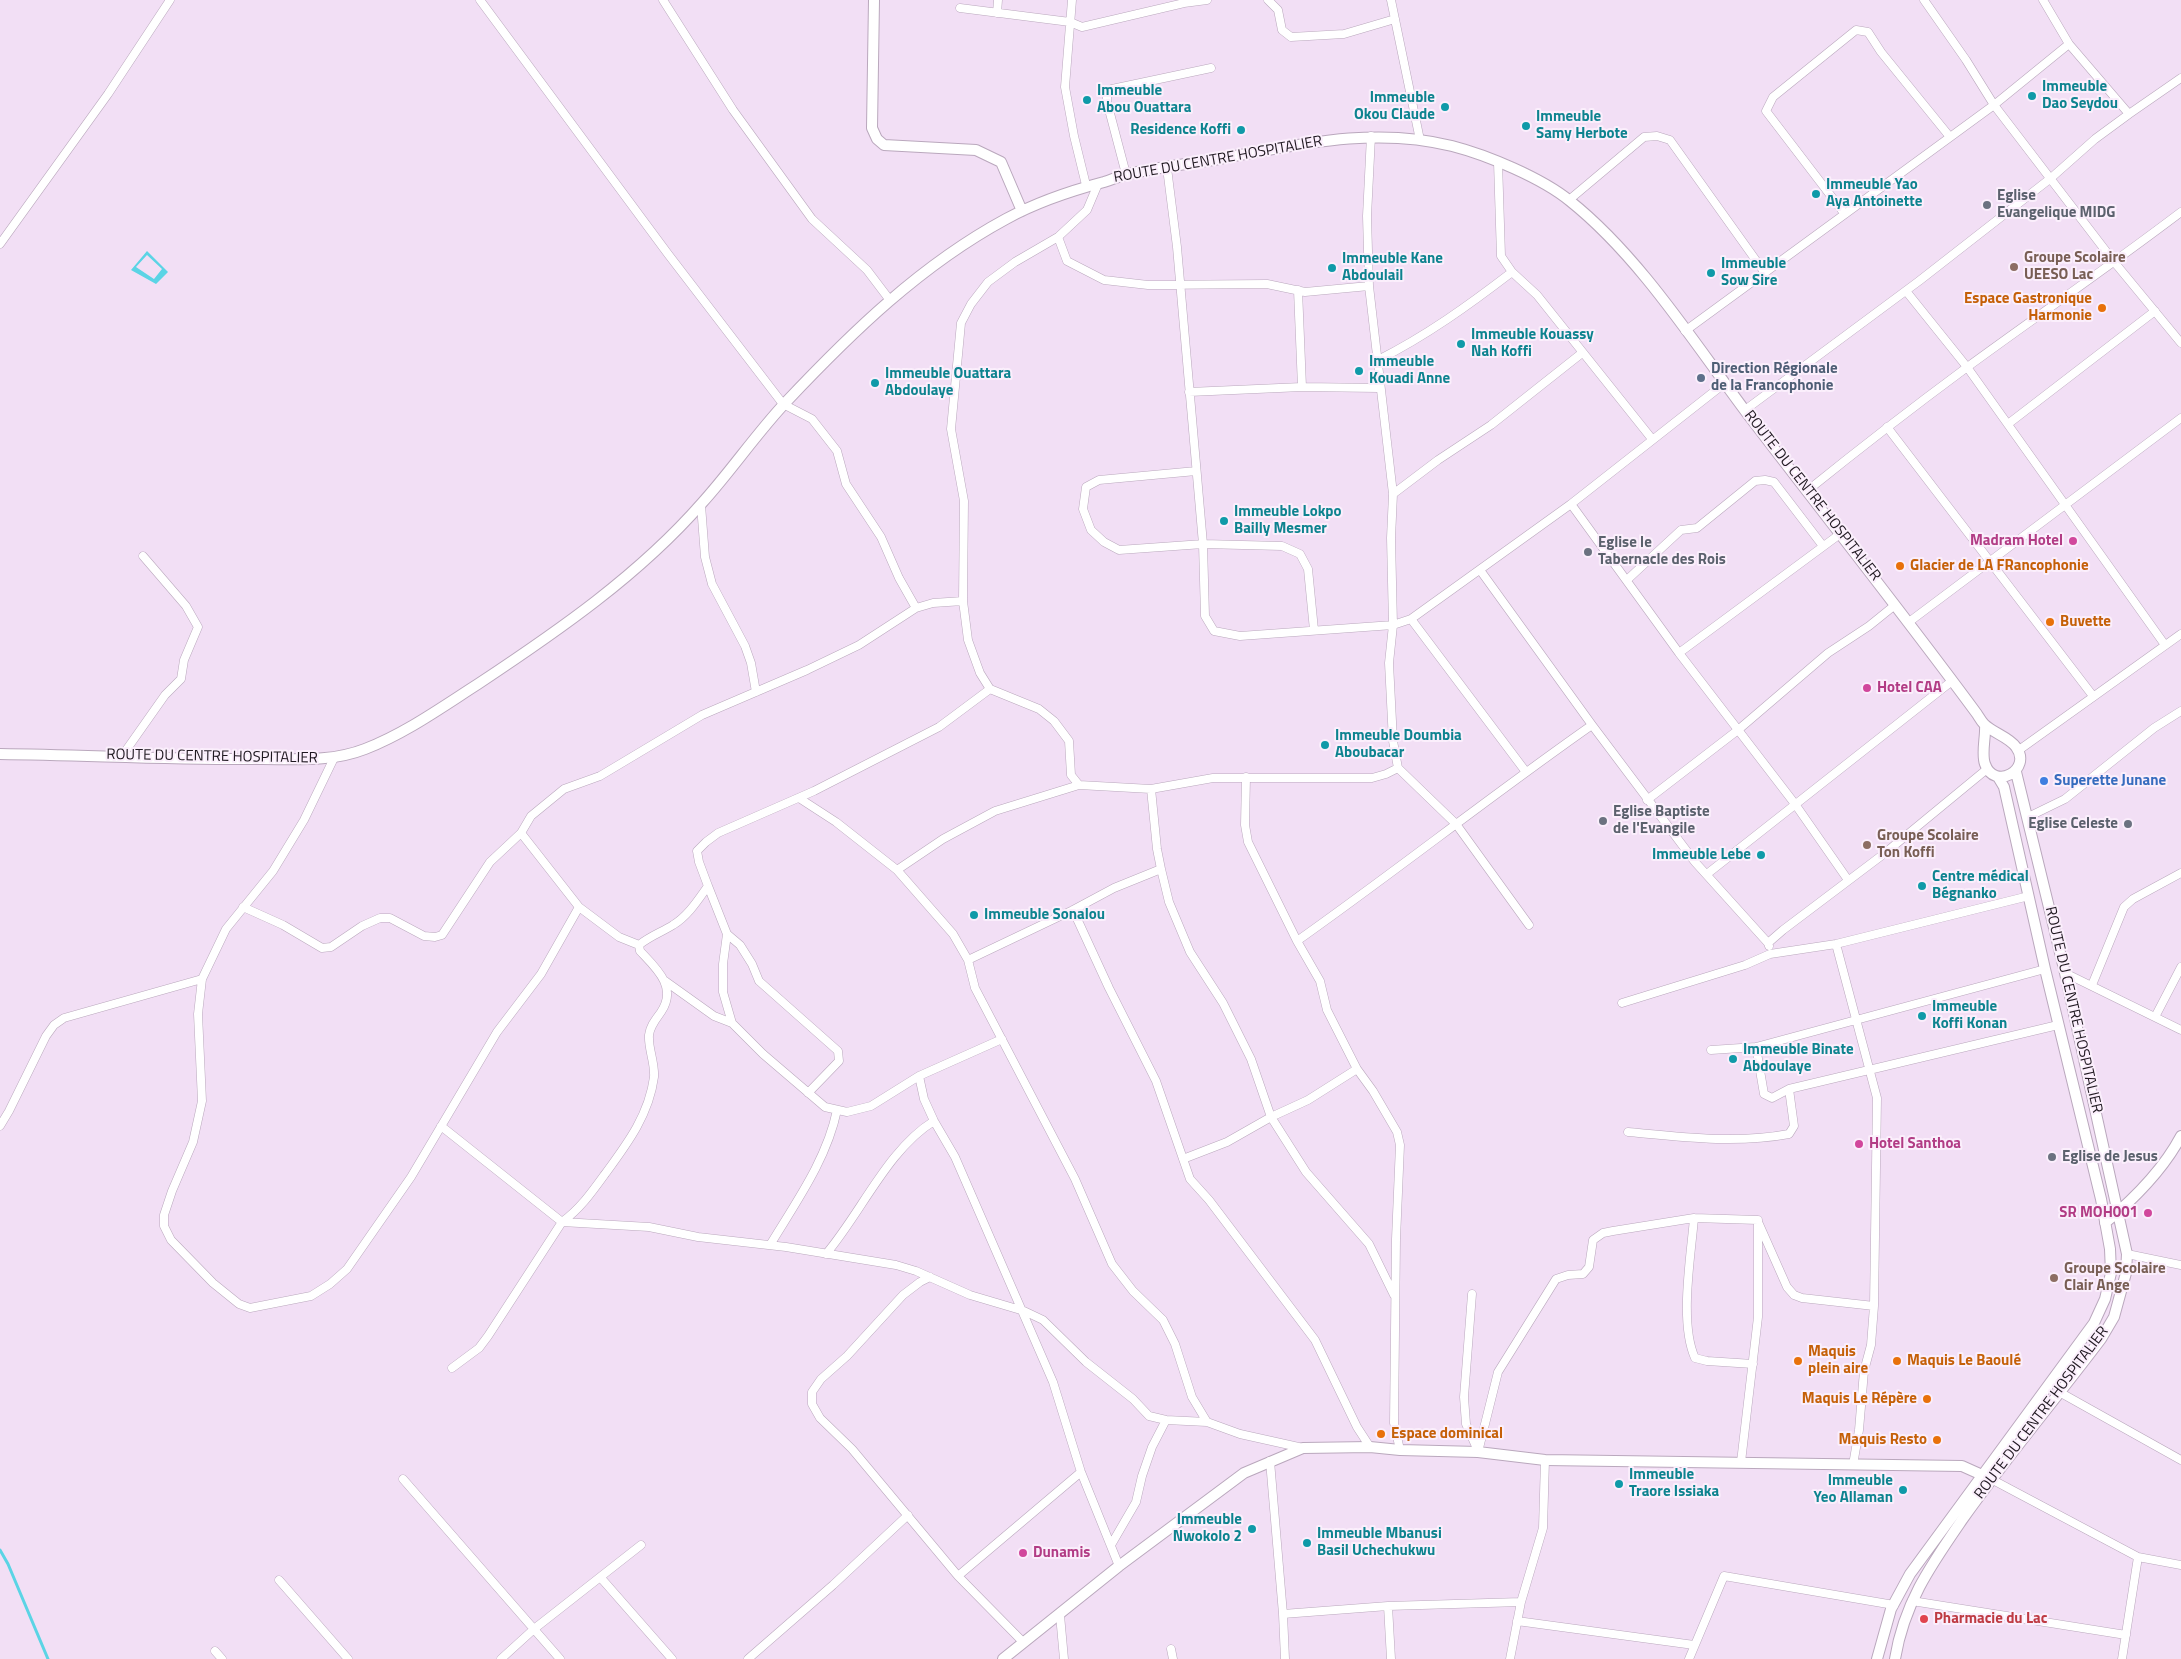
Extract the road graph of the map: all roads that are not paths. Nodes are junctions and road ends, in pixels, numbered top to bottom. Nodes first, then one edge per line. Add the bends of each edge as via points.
1 (170, 0) edge
2 (480, 0) edge
3 (663, 0) edge
4 (874, 0) edge
5 (998, 0) edge
6 (1072, 0) edge
7 (1207, 0) edge
8 (1268, 0) edge
9 (1391, 0) edge
10 (1924, 0) edge
11 (2044, 0) edge
12 (960, 8) dead end
13 (997, 13) junction
14 (1395, 19) junction
15 (1070, 22) junction
16 (2069, 44) junction
17 (1211, 68) dead end
18 (2181, 78) edge
19 (1994, 105) junction
20 (2129, 114) junction
21 (1371, 136) junction
22 (1950, 136) junction
23 (1420, 140) junction
24 (1498, 162) junction
25 (1167, 168) junction
26 (1126, 174) junction
27 (2051, 178) junction
28 (1098, 184) junction
29 (1086, 186) junction
30 (1569, 200) junction
31 (1022, 211) junction
32 (2181, 212) edge
33 (1844, 213) junction
34 (1058, 237) junction
35 (0, 244) edge
36 (2115, 263) junction
37 (1512, 272) junction
38 (1765, 273) junction
39 (1180, 284) junction
40 (1369, 286) junction
41 (1298, 290) junction
42 (1906, 291) junction
43 (889, 299) junction
44 (2156, 311) junction
45 (1685, 331) junction
46 (2181, 343) edge
47 (1582, 353) junction
48 (1378, 360) junction
49 (1967, 367) junction
50 (1725, 384) junction
51 (1302, 387) junction
52 (1379, 388) junction
53 (1189, 392) junction
54 (783, 404) junction
55 (1745, 410) junction
56 (2181, 418) edge
57 (2008, 424) junction
58 (1887, 427) junction
59 (1652, 439) junction
60 (1196, 471) junction
61 (1807, 491) junction
62 (1394, 494) junction
63 (1571, 504) junction
64 (701, 505) junction
65 (2066, 506) junction
66 (1840, 534) junction
67 (1203, 544) junction
68 (1823, 546) junction
69 (143, 556) dead end
70 (1989, 561) junction
71 (1480, 570) junction
72 (1628, 579) junction
73 (963, 601) junction
74 (1896, 605) junction
75 (916, 608) junction
76 (1411, 618) junction
77 (1909, 622) junction
78 (1393, 625) junction
79 (1314, 630) junction
80 (2181, 634) edge
81 (2165, 645) junction
82 (1679, 653) junction
83 (1952, 681) junction
84 (990, 689) junction
85 (756, 692) junction
86 (2093, 696) junction
87 (2181, 711) edge
88 (1592, 725) junction
89 (1985, 725) junction
90 (1738, 730) junction
91 (2005, 739) junction
92 (1985, 748) junction
93 (2019, 750) junction
94 (0, 754) edge
95 (122, 756) junction
96 (334, 758) junction
97 (1398, 768) junction
98 (1987, 768) junction
99 (1526, 772) junction
100 (2016, 772) junction
101 (1246, 777) junction
102 (1998, 777) junction
103 (1078, 784) junction
104 (1151, 789) junction
105 (799, 798) junction
106 (1647, 800) junction
107 (1795, 804) junction
108 (2028, 816) junction
109 (1456, 824) junction
110 (521, 834) junction
111 (1161, 869) junction
112 (898, 870) junction
113 (2181, 873) edge
114 (1707, 874) junction
115 (1848, 880) junction
116 (708, 886) junction
117 (2028, 896) junction
118 (244, 907) junction
119 (579, 907) junction
120 (1073, 910) junction
121 (1529, 925) dead end
122 (727, 934) junction
123 (1297, 941) junction
124 (1768, 943) junction
125 (1836, 944) junction
126 (639, 945) junction
127 (1770, 954) junction
128 (968, 960) junction
129 (2181, 967) edge
130 (2045, 969) junction
131 (2065, 973) junction
132 (202, 979) junction
133 (665, 981) junction
134 (2092, 985) junction
135 (1622, 1003) dead end
136 (2155, 1017) junction
137 (1855, 1020) junction
138 (732, 1024) junction
139 (2058, 1025) junction
140 (2181, 1030) edge
141 (1002, 1039) junction
142 (1756, 1047) junction
143 (1711, 1050) dead end
144 (1357, 1069) junction
145 (1871, 1069) junction
146 (919, 1076) junction
147 (1789, 1089) junction
148 (808, 1093) junction
149 (837, 1110) junction
150 (1271, 1117) junction
151 (934, 1121) junction
152 (0, 1126) edge
153 (441, 1126) junction
154 (1628, 1132) dead end
155 (2181, 1136) edge
156 (1183, 1159) junction
157 (2119, 1211) junction
158 (1694, 1218) junction
159 (1758, 1220) junction
160 (562, 1222) junction
161 (2105, 1223) junction
162 (770, 1245) junction
163 (826, 1254) junction
164 (2127, 1254) junction
165 (2181, 1265) edge
166 (930, 1278) junction
167 (1472, 1294) dead end
168 (1396, 1299) junction
169 (1874, 1306) junction
170 (1024, 1310) junction
171 (1753, 1364) junction
172 (452, 1368) dead end
173 (2061, 1393) junction
174 (1166, 1420) junction
175 (1207, 1422) junction
176 (1370, 1447) junction
177 (1303, 1448) junction
178 (1400, 1450) junction
179 (1478, 1452) junction
180 (1545, 1460) junction
181 (2181, 1460) edge
182 (1270, 1461) junction
183 (1741, 1462) junction
184 (1853, 1465) junction
185 (1081, 1472) junction
186 (1987, 1477) junction
187 (403, 1479) dead end
188 (908, 1515) junction
189 (641, 1545) dead end
190 (1111, 1545) junction
191 (2138, 1558) junction
192 (2181, 1565) edge
193 (1119, 1566) junction
194 (958, 1576) junction
195 (601, 1578) junction
196 (279, 1580) dead end
197 (1912, 1601) junction
198 (1521, 1602) junction
199 (1894, 1605) junction
200 (1388, 1606) junction
201 (1060, 1614) junction
202 (1283, 1614) junction
203 (1517, 1621) junction
204 (534, 1630) junction
205 (2126, 1635) junction
206 (1023, 1642) junction
207 (1694, 1644) junction
208 (1172, 1649) dead end
209 (215, 1651) dead end
210 (222, 1659) edge
211 (348, 1659) edge
212 (501, 1659) edge
213 (560, 1659) edge
214 (672, 1659) edge
215 (748, 1659) edge
216 (1003, 1659) edge
217 (1064, 1659) edge
218 (1173, 1659) edge
219 (1285, 1659) edge
220 (1391, 1659) edge
221 (1510, 1659) edge
222 (1689, 1659) edge
223 (1877, 1659) edge
224 (1896, 1659) edge
225 (2122, 1659) edge

1 - 35 street via 108,94
2 - 54 street
3 - 43 street via 733,110 812,219 866,270
4 - 31 street via 872,128 877,139 884,145 976,150 1001,162
5 - 13 street
6 - 15 street
7 - 15 street via 1082,27
8 - 14 street via 1278,10 1282,30 1291,37 1344,34
9 - 14 street
10 - 19 street
11 - 16 street
12 - 13 street
13 - 15 street
14 - 23 street
15 - 29 street via 1065,87
16 - 19 street
16 - 20 street
17 - 26 street via 1112,88 1107,93
18 - 20 street
19 - 22 street
19 - 27 street
20 - 27 street
21 - 23 street, ROUTE DU CENTRE HOSPITALIER
21 - 25 street, ROUTE DU CENTRE HOSPITALIER via 1300,144
21 - 40 street via 1367,216
22 - 33 street
22 - 33 street via 1868,32 1856,30 1773,97 1766,111
23 - 24 street, ROUTE DU CENTRE HOSPITALIER via 1457,147
24 - 30 street, ROUTE DU CENTRE HOSPITALIER
24 - 37 street via 1501,256
25 - 26 street, ROUTE DU CENTRE HOSPITALIER
25 - 39 street
26 - 28 street, ROUTE DU CENTRE HOSPITALIER
27 - 36 street
27 - 42 street
28 - 29 street, ROUTE DU CENTRE HOSPITALIER
28 - 34 street via 1086,210
29 - 31 street, ROUTE DU CENTRE HOSPITALIER
30 - 38 street via 1644,137 1670,140
30 - 45 street, ROUTE DU CENTRE HOSPITALIER via 1633,263
31 - 43 street, ROUTE DU CENTRE HOSPITALIER via 975,237
32 - 36 street
33 - 38 street
34 - 39 street via 1067,261 1104,280 1148,285
34 - 73 street via 1014,262 988,282 961,323 951,429 964,501
36 - 44 street
36 - 49 street
37 - 47 street via 1537,295
37 - 48 street via 1460,311
38 - 45 street
39 - 41 street via 1267,284
39 - 53 street
40 - 41 street
40 - 48 street
41 - 51 street
42 - 49 street
42 - 55 street
43 - 54 street, ROUTE DU CENTRE HOSPITALIER
44 - 46 street
44 - 57 street
45 - 50 street, ROUTE DU CENTRE HOSPITALIER
47 - 59 street
47 - 62 street via 1491,425 1430,465
48 - 52 street
49 - 57 street
49 - 58 street
50 - 55 street, ROUTE DU CENTRE HOSPITALIER
50 - 59 street
51 - 52 street
51 - 53 street
52 - 62 street
53 - 60 street
54 - 64 street, ROUTE DU CENTRE HOSPITALIER
54 - 75 street via 812,419 837,451 846,484 881,538
55 - 61 street, ROUTE DU CENTRE HOSPITALIER
56 - 65 street
57 - 65 street
58 - 61 street
58 - 70 street
59 - 63 street
60 - 67 street
60 - 67 street via 1099,480 1086,487 1083,509 1091,530 1119,550
61 - 66 street, ROUTE DU CENTRE HOSPITALIER
62 - 78 street via 1391,538
63 - 71 street
63 - 72 street
64 - 85 street via 705,557 712,584 745,646
64 - 96 street, ROUTE DU CENTRE HOSPITALIER via 633,571 534,647 393,737
65 - 70 street
65 - 81 street
66 - 68 street
66 - 74 street, ROUTE DU CENTRE HOSPITALIER
67 - 79 street via 1282,546 1300,554 1308,569
67 - 79 street via 1205,616 1214,631 1240,636
68 - 72 street via 1774,482 1755,481 1697,528 1681,530
68 - 82 street
69 - 95 street via 186,606 198,627 184,660 181,679
70 - 77 street
70 - 86 street
71 - 76 street
71 - 88 street
72 - 82 street
73 - 75 street
73 - 84 street via 968,640 980,673
74 - 77 street, ROUTE DU CENTRE HOSPITALIER
74 - 90 street via 1828,653
75 - 85 street via 859,645
76 - 78 street
76 - 99 street
77 - 83 street, ROUTE DU CENTRE HOSPITALIER
78 - 79 street
78 - 97 street via 1389,663 1393,741
80 - 81 street
81 - 86 street
82 - 90 street
83 - 89 street, ROUTE DU CENTRE HOSPITALIER
83 - 107 street
84 - 103 street via 1039,709 1054,721 1069,741 1071,775
84 - 105 street via 939,728
85 - 110 street via 702,716 600,776 564,790 531,816
86 - 93 street
87 - 108 street via 2154,728 2065,799
88 - 99 street
88 - 106 street
89 - 91 street, ROUTE DU CENTRE HOSPITALIER
89 - 92 street
90 - 106 street
90 - 107 street
91 - 92 street
91 - 93 street
92 - 98 street
93 - 100 street
94 - 95 street, ROUTE DU CENTRE HOSPITALIER
95 - 96 street, ROUTE DU CENTRE HOSPITALIER via 195,760
96 - 118 street via 299,828 273,871
97 - 101 street via 1372,778
97 - 109 street
98 - 102 street
98 - 115 street
99 - 109 street
100 - 102 street
100 - 108 street, ROUTE DU CENTRE HOSPITALIER
101 - 104 street via 1213,778
101 - 123 street via 1248,842
102 - 117 street, ROUTE DU CENTRE HOSPITALIER via 2004,787
103 - 104 street
103 - 112 street via 995,811 943,839
104 - 111 street
105 - 112 street
105 - 116 street via 718,833 706,842 697,851
106 - 114 street
107 - 114 street
107 - 115 street
108 - 131 street, ROUTE DU CENTRE HOSPITALIER
109 - 121 street
109 - 123 street
110 - 118 street via 490,862 442,935 435,937 424,936 390,918 380,918 322,948
110 - 119 street
111 - 120 street via 1114,888
111 - 150 street via 1169,902 1190,952 1223,1003 1251,1058
112 - 128 street via 953,934
113 - 134 street via 2124,907
114 - 124 street
115 - 124 street
116 - 122 street
116 - 126 street via 685,916
117 - 125 street
117 - 130 street, ROUTE DU CENTRE HOSPITALIER
118 - 132 street via 226,929
119 - 126 street via 618,937
119 - 153 street via 541,974 497,1032
120 - 128 street
120 - 156 street via 1156,1081
122 - 138 street via 723,992
122 - 148 street via 740,945 759,981 838,1051 839,1061
123 - 144 street via 1320,981 1327,1010
124 - 127 street
125 - 127 street
125 - 137 street
126 - 133 street via 640,951
127 - 135 street via 1746,965
128 - 141 street via 975,988
129 - 136 street
130 - 137 street
130 - 139 street, ROUTE DU CENTRE HOSPITALIER
131 - 134 street
131 - 157 street, ROUTE DU CENTRE HOSPITALIER
132 - 152 street via 83,1012 54,1025
132 - 153 street via 198,1014 202,1101 193,1142 172,1191 164,1226 171,1240 213,1283 239,1304 250,1308 311,1296 336,1279 368,1240
133 - 138 street via 714,1016
133 - 160 street via 666,1003 655,1019 649,1037 654,1074 646,1110 629,1141 585,1202
134 - 136 street
136 - 140 street
137 - 142 street
137 - 145 street
138 - 148 street
139 - 145 street
139 - 161 street, ROUTE DU CENTRE HOSPITALIER
141 - 146 street
141 - 175 street via 1075,1179 1112,1264 1163,1320 1175,1344 1192,1397
142 - 143 street
142 - 147 street via 1764,1094 1772,1098
144 - 150 street via 1308,1100
144 - 168 street via 1396,1132 1400,1145
145 - 147 street
145 - 169 street via 1877,1106
146 - 149 street via 871,1106 847,1112
146 - 151 street via 924,1099
147 - 154 street via 1794,1126 1788,1134 1747,1139
148 - 149 street via 825,1107
149 - 162 street via 823,1154
150 - 156 street via 1227,1142
150 - 168 street via 1306,1172 1369,1244
151 - 163 street via 918,1131 896,1154
151 - 170 street via 955,1157
153 - 160 street
155 - 157 street via 2148,1183
156 - 176 street via 1190,1179 1315,1340
157 - 161 street
157 - 164 street, ROUTE DU CENTRE HOSPITALIER
158 - 159 street
158 - 171 street via 1687,1300 1690,1347 1695,1358
158 - 179 street via 1603,1233 1593,1240 1589,1267 1583,1274 1556,1279 1498,1372
159 - 169 street via 1787,1287 1794,1295
159 - 171 street via 1758,1317
160 - 162 street via 649,1227 698,1237
160 - 172 street via 479,1348
161 - 186 street, ROUTE DU CENTRE HOSPITALIER via 2110,1273 2105,1299 2094,1323
162 - 163 street
163 - 166 street via 896,1265
164 - 165 street
164 - 173 street, ROUTE DU CENTRE HOSPITALIER via 2126,1273 2114,1317
166 - 170 street via 970,1295
166 - 188 street via 903,1295 812,1392 812,1404 820,1418
167 - 179 street via 1464,1397 1466,1424
168 - 178 street via 1394,1423
169 - 184 street
170 - 174 street via 1043,1320 1149,1416
170 - 185 street via 1053,1382
171 - 183 street
173 - 181 street
173 - 186 street, ROUTE DU CENTRE HOSPITALIER
174 - 175 street
174 - 190 street via 1144,1469 1136,1502
175 - 177 street via 1240,1434
176 - 177 street
176 - 178 street
177 - 182 street
178 - 179 street
179 - 180 street
180 - 183 street
180 - 198 street via 1543,1528
182 - 193 street via 1244,1473
182 - 202 street
183 - 184 street
184 - 186 street via 1962,1466
185 - 190 street
185 - 194 street
186 - 191 street
186 - 197 street, ROUTE DU CENTRE HOSPITALIER
186 - 199 street, ROUTE DU CENTRE HOSPITALIER via 1933,1541
187 - 204 street
188 - 194 street
188 - 215 street
189 - 195 street
190 - 193 street
191 - 192 street
191 - 205 street
193 - 201 street
194 - 206 street
195 - 204 street
195 - 214 street
196 - 211 street
197 - 205 street
197 - 224 street, ROUTE DU CENTRE HOSPITALIER via 1903,1621
198 - 200 street
198 - 203 street
199 - 207 street via 1724,1576
199 - 223 street, ROUTE DU CENTRE HOSPITALIER
200 - 202 street
200 - 220 street
201 - 206 street
201 - 217 street
202 - 219 street
203 - 207 street
203 - 221 street
204 - 212 street
204 - 213 street
205 - 225 street
206 - 216 street
207 - 222 street
208 - 218 street
209 - 210 street

